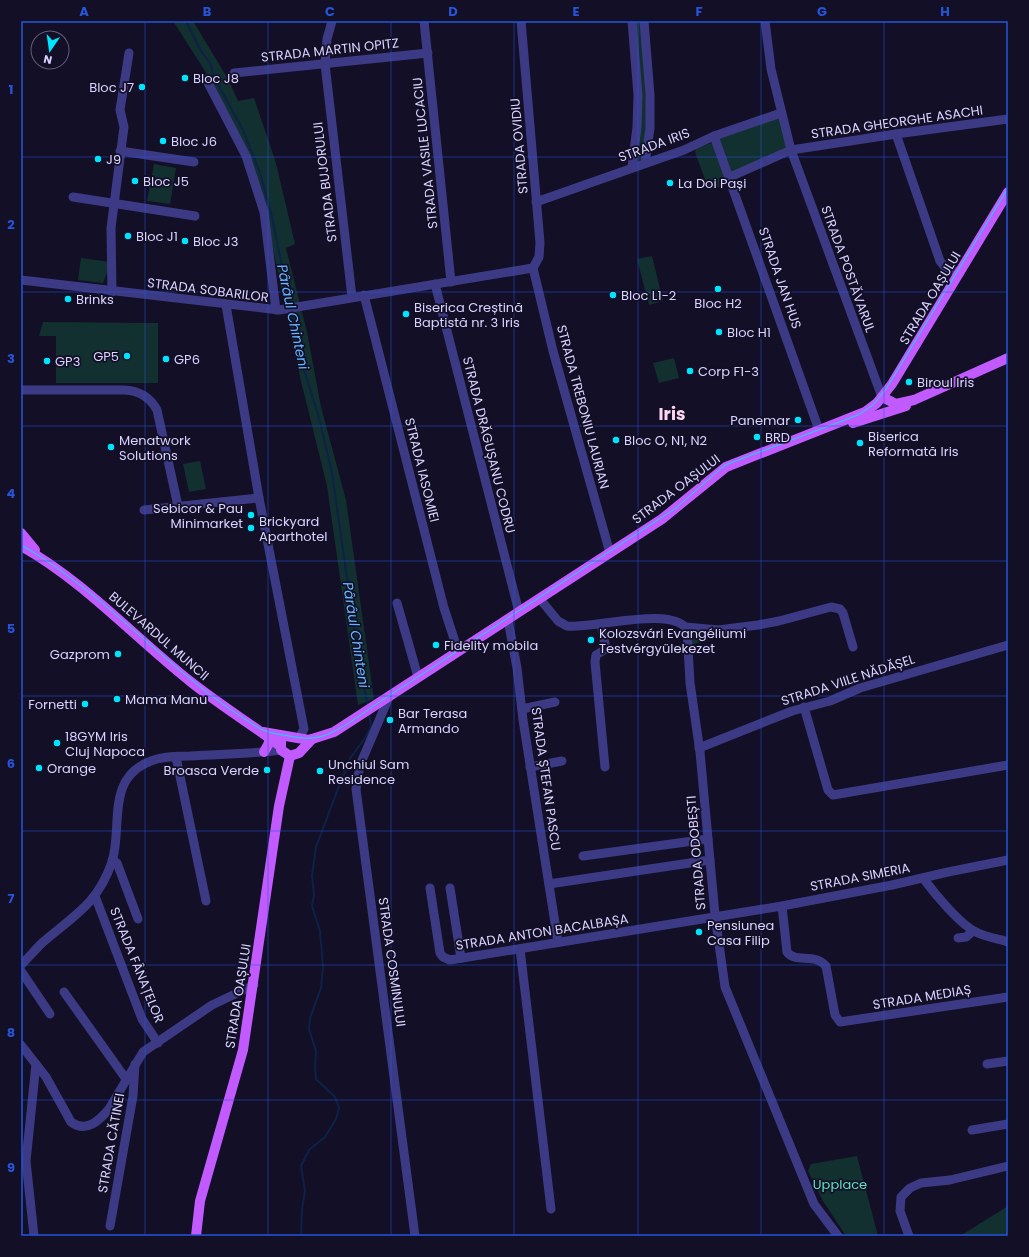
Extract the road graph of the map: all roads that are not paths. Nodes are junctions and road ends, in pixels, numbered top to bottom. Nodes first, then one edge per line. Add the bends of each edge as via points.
1 (332, 21) edge
2 (424, 21) edge
3 (521, 21) edge
4 (632, 21) edge
5 (644, 21) edge
6 (765, 21) edge
7 (129, 53) dead end
8 (428, 54) junction
9 (325, 64) junction
10 (234, 73) dead end
11 (206, 79) dead end
12 (781, 113) junction
13 (1008, 119) edge
14 (896, 134) junction
15 (714, 136) junction
16 (791, 150) junction
17 (120, 151) junction
18 (194, 162) dead end
19 (645, 163) junction
20 (632, 167) junction
21 (730, 177) junction
22 (1008, 192) edge
23 (73, 197) dead end
24 (536, 202) junction
25 (113, 203) junction
26 (195, 216) dead end
27 (533, 268) junction
28 (959, 274) junction
29 (21, 280) edge
30 (451, 282) junction
31 (435, 284) junction
32 (112, 292) junction
33 (364, 295) junction
34 (352, 297) junction
35 (226, 305) junction
36 (279, 310) junction
37 (1008, 358) edge
38 (21, 390) edge
39 (914, 400) junction
40 (879, 401) junction
41 (889, 412) junction
42 (841, 422) junction
43 (820, 430) junction
44 (259, 498) junction
45 (178, 506) junction
46 (144, 510) dead end
47 (21, 533) edge
48 (21, 546) edge
49 (610, 553) junction
50 (40, 556) junction
51 (540, 599) junction
52 (397, 603) dead end
53 (519, 612) junction
54 (508, 620) junction
55 (601, 624) junction
56 (686, 627) junction
57 (1008, 645) edge
58 (853, 647) dead end
59 (458, 651) junction
60 (418, 677) junction
61 (384, 700) junction
62 (555, 702) dead end
63 (804, 707) junction
64 (522, 709) junction
65 (266, 735) junction
66 (299, 738) junction
67 (312, 739) junction
68 (282, 744) junction
69 (699, 748) junction
70 (300, 750) junction
71 (264, 752) junction
72 (176, 756) junction
73 (290, 756) junction
74 (562, 761) dead end
75 (1008, 765) edge
76 (605, 766) dead end
77 (530, 767) junction
78 (708, 839) junction
79 (583, 856) dead end
80 (112, 860) junction
81 (710, 860) junction
82 (1008, 860) edge
83 (923, 878) junction
84 (549, 884) junction
85 (430, 888) dead end
86 (450, 888) dead end
87 (95, 896) junction
88 (206, 901) dead end
89 (782, 906) junction
90 (715, 915) junction
91 (138, 919) dead end
92 (973, 930) junction
93 (958, 938) dead end
94 (558, 942) junction
95 (1008, 942) edge
96 (520, 949) junction
97 (461, 958) junction
98 (21, 965) edge
99 (21, 971) edge
100 (254, 985) junction
101 (64, 992) dead end
102 (1008, 997) edge
103 (50, 1014) dead end
104 (158, 1043) junction
105 (21, 1045) edge
106 (1008, 1061) edge
107 (136, 1063) junction
108 (36, 1064) junction
109 (987, 1064) dead end
110 (126, 1079) junction
111 (1008, 1124) edge
112 (972, 1130) dead end
113 (1008, 1166) edge
114 (551, 1209) dead end
115 (110, 1226) dead end
116 (34, 1236) edge
117 (196, 1236) edge
118 (415, 1236) edge
119 (838, 1236) edge
120 (909, 1236) edge

1 - 9 street, STRADA BUJORULUI via 327,39
2 - 8 street, STRADA VASILE LUCACIU
3 - 24 street, STRADA OVIDIU
4 - 20 street via 638,96
5 - 19 street via 650,95 650,128
6 - 12 street, STRADA POSTĂVARUL via 771,69
7 - 17 street via 120,110 124,128
8 - 9 street, STRADA MARTIN OPITZ
8 - 30 street, STRADA VASILE LUCACIU
9 - 10 street, STRADA MARTIN OPITZ
9 - 34 street, STRADA BUJORULUI
11 - 36 street via 246,156 264,212
12 - 15 street, STRADA IRIS
12 - 16 street, STRADA POSTĂVARUL
13 - 14 street, STRADA GHEORGHE ASACHI
14 - 16 street, STRADA GHEORGHE ASACHI
14 - 28 street via 940,261
15 - 19 street, STRADA IRIS via 684,150
15 - 21 street, STRADA JAN HUS
16 - 21 street
16 - 40 street, STRADA POSTĂVARUL
17 - 18 street
17 - 25 street
19 - 20 street, STRADA IRIS
20 - 24 street, STRADA IRIS
21 - 43 street, STRADA JAN HUS
22 - 28 main road, STRADA OAȘULUI
23 - 25 street
24 - 27 street, STRADA OVIDIU via 541,250
25 - 26 street
25 - 32 street
27 - 30 street, STRADA SOBARILOR
27 - 49 street, STRADA TREBONIU LAURIAN via 553,351
28 - 40 main road, STRADA OAȘULUI
29 - 32 street, STRADA SOBARILOR
30 - 31 street, STRADA SOBARILOR
31 - 33 street, STRADA SOBARILOR
31 - 53 street, STRADA DRĂGUȘANU CODRU
32 - 35 street, STRADA SOBARILOR
33 - 34 street, STRADA SOBARILOR
33 - 59 street, STRADA IASOMIEI via 444,608
34 - 36 street, STRADA SOBARILOR
35 - 36 street, STRADA SOBARILOR
35 - 44 street
37 - 39 main road
38 - 45 street via 125,390 137,391 148,397 157,410
39 - 40 main road via 897,404
39 - 41 main road via 907,406
40 - 41 main road via 880,409
40 - 42 main road, STRADA OAȘULUI via 865,412
41 - 42 main road via 856,423
42 - 43 main road, STRADA OAȘULUI
43 - 49 main road, STRADA OAȘULUI via 732,463 676,509
44 - 45 street
44 - 66 street via 304,729
45 - 46 street
47 - 50 main road, BULEVARDUL MUNCII
48 - 50 main road, BULEVARDUL MUNCII
49 - 51 main road, STRADA OAȘULUI
50 - 65 main road, BULEVARDUL MUNCII via 92,595 191,682
51 - 53 main road, STRADA OAȘULUI
51 - 55 street via 562,625 572,627
52 - 60 street
53 - 54 main road, STRADA OAȘULUI
54 - 59 main road, STRADA OAȘULUI
54 - 64 street, STRADA ȘTEFAN PASCU
55 - 56 street via 656,618 678,622
55 - 76 street via 606,649 596,655 595,662
56 - 58 street via 718,630 758,625 831,607 843,613
56 - 69 street, STRADA ODOBEȘTI
57 - 63 street, STRADA VIILE NĂDĂȘEL
59 - 60 main road, STRADA OAȘULUI
60 - 61 main road, STRADA OAȘULUI
61 - 67 main road, STRADA OAȘULUI via 328,735
61 - 118 street, STRADA COSMINULUI via 360,765 356,789
62 - 64 street
63 - 69 street, STRADA VIILE NĂDĂȘEL
63 - 75 street via 828,790 833,795
64 - 77 street, STRADA ȘTEFAN PASCU
65 - 68 main road, BULEVARDUL MUNCII
65 - 71 main road via 269,743
66 - 67 main road, STRADA OAȘULUI
66 - 68 main road, STRADA OAȘULUI
66 - 70 main road via 302,743
67 - 70 main road, STRADA OAȘULUI
68 - 71 street, STRADA FÂNAȚELOR
68 - 73 main road
69 - 78 street, STRADA ODOBEȘTI
70 - 73 main road, STRADA OAȘULUI
71 - 72 street, STRADA FÂNAȚELOR
72 - 80 street, STRADA FÂNAȚELOR via 152,760 141,766 133,772 124,786 116,811
72 - 88 street
73 - 100 main road, STRADA OAȘULUI via 279,806
74 - 77 street
77 - 84 street, STRADA ȘTEFAN PASCU
78 - 79 street
78 - 81 street, STRADA ODOBEȘTI
80 - 87 street, STRADA FÂNAȚELOR
80 - 91 street via 117,863
81 - 84 street
81 - 90 street, STRADA ODOBEȘTI
82 - 83 street, STRADA SIMERIA
83 - 89 street, STRADA SIMERIA
83 - 92 street via 962,922
84 - 94 street, STRADA ȘTEFAN PASCU
85 - 97 street, STRADA ANTON BACALBAȘA via 440,953 446,959
86 - 97 street
87 - 98 street, STRADA FÂNAȚELOR
87 - 104 street, STRADA FÂNAȚELOR via 142,1019
89 - 90 street, STRADA SIMERIA
89 - 102 street, STRADA MEDIAȘ via 787,952 794,958 812,958 826,966 835,1015 840,1022
90 - 94 street, STRADA ANTON BACALBAȘA
90 - 119 street, STRADA ODOBEȘTI via 725,987 814,1204
92 - 93 street via 966,937
92 - 95 street
94 - 96 street, STRADA ANTON BACALBAȘA
96 - 97 street, STRADA ANTON BACALBAȘA
96 - 114 street
99 - 103 street
100 - 104 street via 212,1005
100 - 117 main road, STRADA OAȘULUI via 244,1050 200,1201
101 - 110 street
104 - 107 street via 143,1052
105 - 108 street
106 - 109 street
107 - 110 street
107 - 115 street, STRADA CĂTINEI via 133,1096
108 - 110 street via 71,1122 78,1126 92,1125 102,1118
108 - 116 street via 26,1161
111 - 112 street
113 - 120 street via 910,1188 901,1197 900,1211

